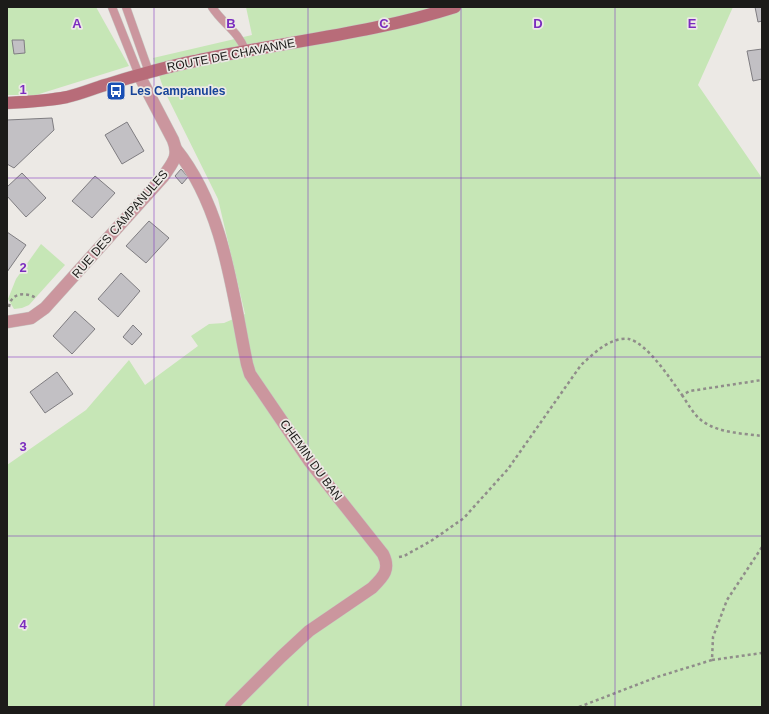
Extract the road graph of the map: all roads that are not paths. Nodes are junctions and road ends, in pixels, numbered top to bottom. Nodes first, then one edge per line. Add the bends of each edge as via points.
1 (112, 7) edge
2 (126, 7) edge
3 (212, 7) edge
4 (455, 7) edge
5 (245, 50) junction
6 (144, 73) junction
7 (7, 103) edge
8 (176, 149) junction
9 (9, 322) edge
10 (231, 707) edge

1 - 6 lane
2 - 6 lane
3 - 5 lane via 242,40
4 - 5 main road, ROUTE DE CHAVANNE via 351,33
5 - 6 main road, ROUTE DE CHAVANNE
6 - 7 main road, ROUTE DE CHAVANNE via 68,96
6 - 8 street
8 - 9 street, RUE DES CAMPANULES via 175,158 163,177 47,306 31,318
8 - 10 street, CHEMIN DU BAN via 188,163 219,231 250,374 310,462 386,561 386,572 381,580 310,631

